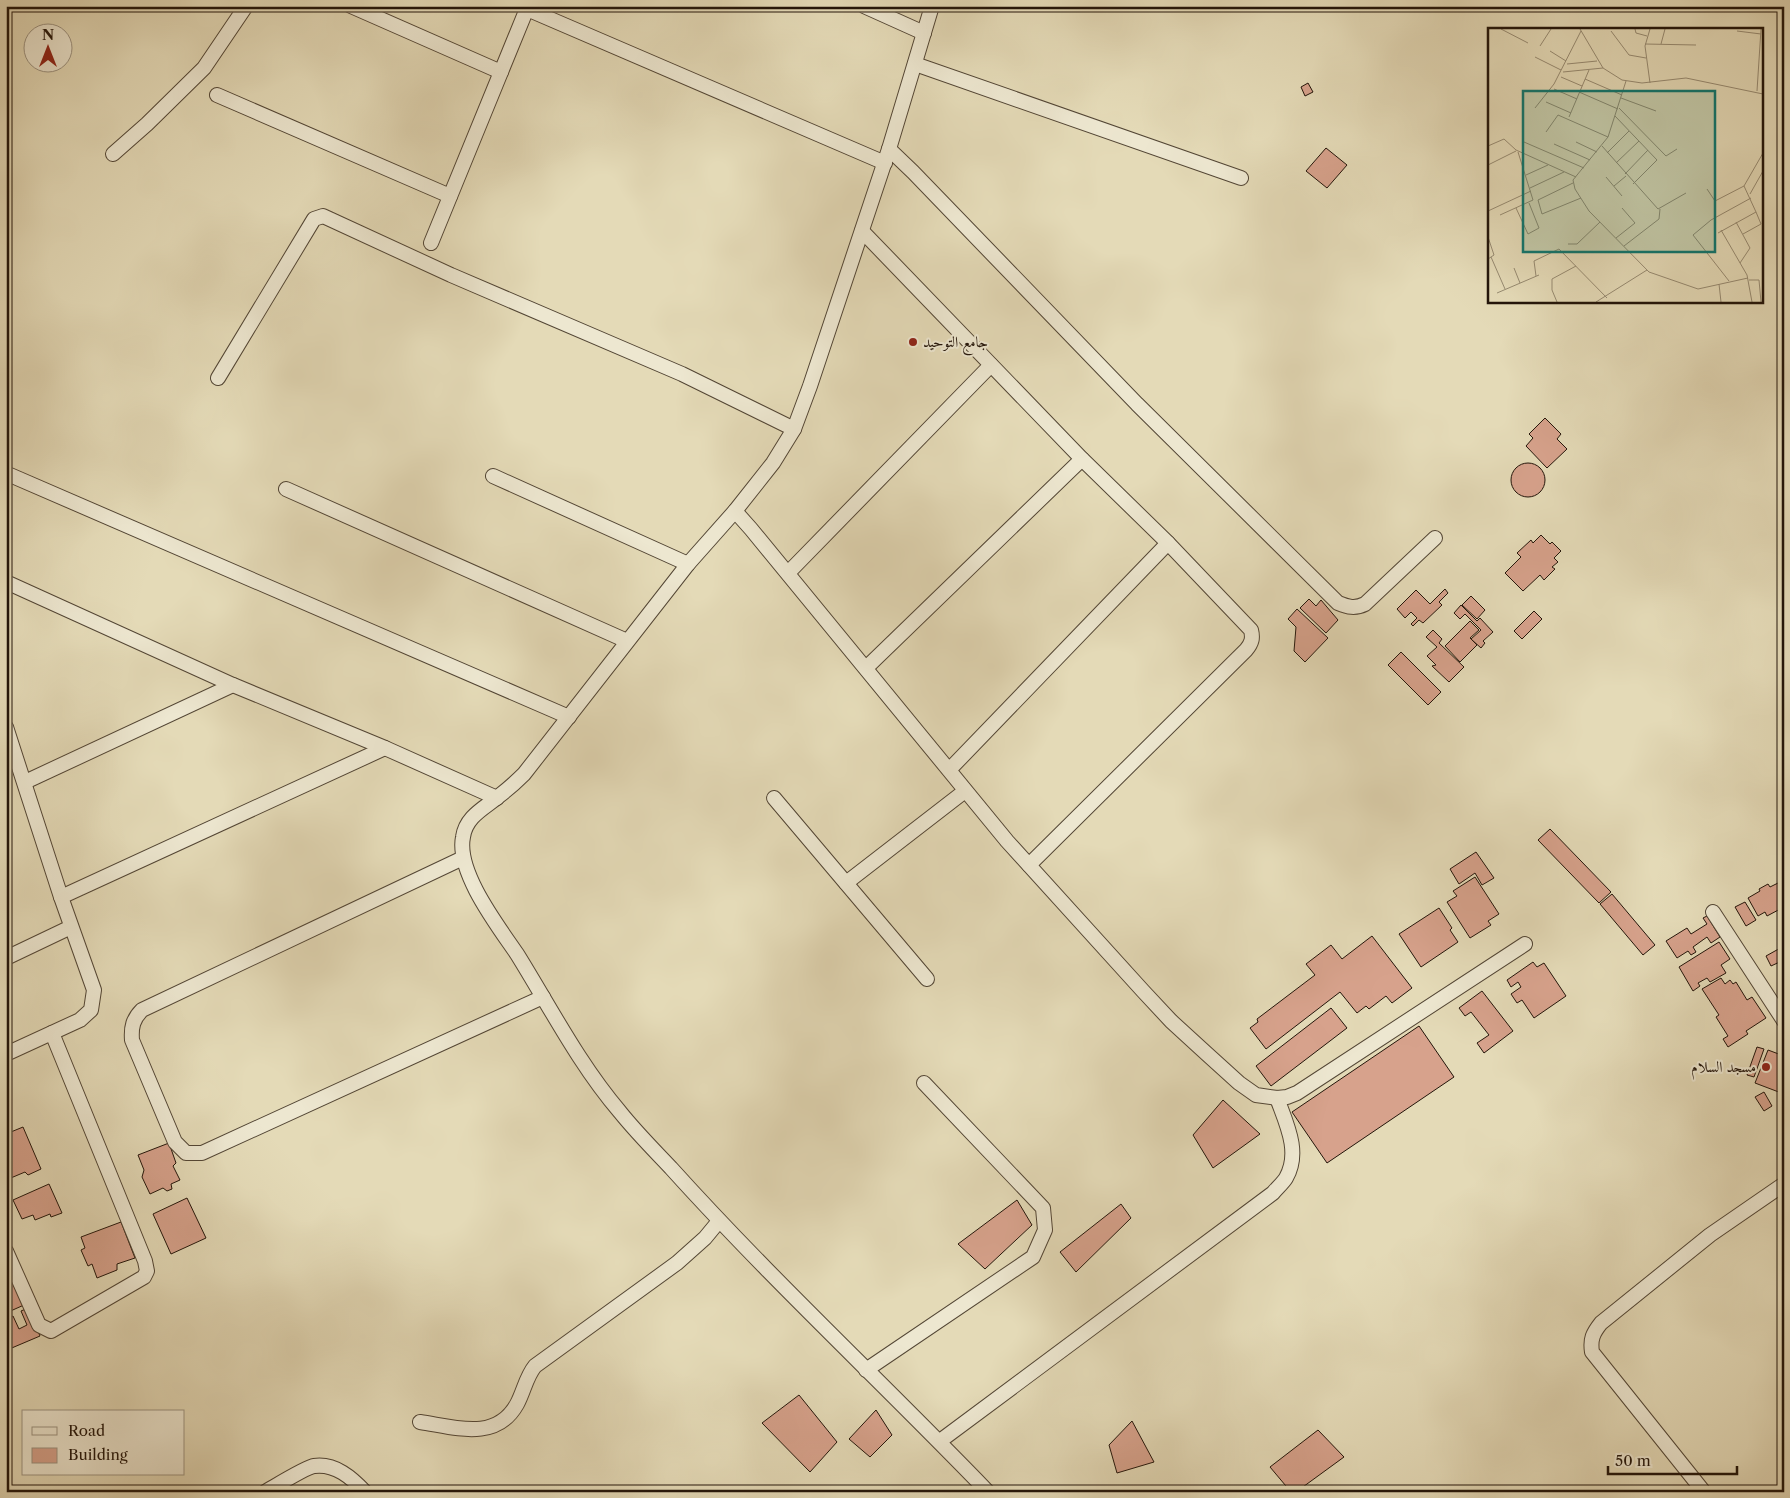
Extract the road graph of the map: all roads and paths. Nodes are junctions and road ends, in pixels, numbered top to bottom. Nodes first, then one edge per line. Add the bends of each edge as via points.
1 (246, 6) edge
2 (351, 6) edge
3 (864, 6) edge
4 (932, 6) edge
5 (527, 8) edge
6 (924, 33) junction
7 (915, 64) junction
8 (501, 72) junction
9 (217, 95) dead end
10 (113, 154) dead end
11 (887, 156) junction
12 (1241, 178) dead end
13 (450, 196) junction
14 (862, 231) junction
15 (430, 242) dead end
16 (991, 365) junction
17 (218, 378) dead end
18 (794, 429) junction
19 (1082, 459) junction
20 (10, 475) dead end
21 (493, 476) dead end
22 (286, 489) dead end
23 (735, 511) junction
24 (1435, 538) dead end
25 (1168, 543) junction
26 (688, 564) junction
27 (788, 573) junction
28 (6, 582) edge
29 (627, 641) junction
30 (866, 668) junction
31 (233, 685) junction
32 (569, 717) junction
33 (6, 727) edge
34 (385, 748) junction
35 (950, 769) junction
36 (25, 782) junction
37 (965, 792) junction
38 (497, 798) junction
39 (774, 798) dead end
40 (462, 858) junction
41 (1029, 865) junction
42 (846, 883) junction
43 (61, 897) junction
44 (1713, 912) dead end
45 (71, 927) junction
46 (1524, 944) dead end
47 (6, 958) edge
48 (927, 979) dead end
49 (543, 997) junction
50 (1784, 1021) edge
51 (52, 1032) junction
52 (6, 1054) edge
53 (924, 1083) dead end
54 (1277, 1098) junction
55 (1784, 1184) edge
56 (719, 1221) junction
57 (6, 1251) edge
58 (866, 1370) junction
59 (420, 1422) dead end
60 (940, 1442) junction
61 (265, 1492) edge
62 (365, 1492) edge
63 (988, 1492) edge
64 (1704, 1492) edge

1 - 10 street via 204,68
2 - 8 street
3 - 6 street
4 - 6 street
5 - 8 street
5 - 11 street
6 - 7 street
7 - 11 street
7 - 12 street
8 - 13 street
9 - 13 street
11 - 14 street
11 - 24 street via 920,179 1137,404 1338,602 1349,607 1365,604
13 - 15 street
14 - 16 street
14 - 18 street
16 - 19 street
16 - 27 street
17 - 18 street via 314,219 323,216 682,374
18 - 23 street via 773,463
19 - 25 street
19 - 30 street
20 - 32 street
21 - 26 street
22 - 29 street
23 - 26 street
23 - 27 street
25 - 35 street
25 - 41 street via 1250,630 1251,644
26 - 29 street
27 - 30 street
28 - 31 street
29 - 32 street
30 - 35 street
31 - 34 street
31 - 36 street
32 - 38 street via 524,774
33 - 36 street
34 - 38 street
34 - 43 street
35 - 37 street
36 - 43 street
37 - 41 street
37 - 42 street
38 - 40 street via 467,824 462,838
39 - 42 street
40 - 49 street via 485,906
40 - 49 street via 142,1010 133,1023 132,1040 176,1142 186,1153 202,1153
41 - 54 street via 1171,1021 1256,1095
42 - 48 street
43 - 45 street
44 - 50 street
45 - 47 street
45 - 51 street via 94,990 94,1001 91,1010 80,1020
46 - 54 street via 1297,1093
49 - 56 street via 618,1111
51 - 52 street
51 - 57 street via 146,1261 147,1271 144,1277 52,1331 39,1325
53 - 58 street via 1043,1208 1045,1230 1033,1257
54 - 60 street via 1293,1154 1285,1179 1273,1193
55 - 64 street via 1710,1235 1608,1317 1593,1333 1590,1342 1592,1352
56 - 58 street
56 - 59 street via 677,1263 535,1366 518,1402 502,1422 476,1430
58 - 60 street
60 - 63 street
61 - 62 street via 314,1466 335,1468

